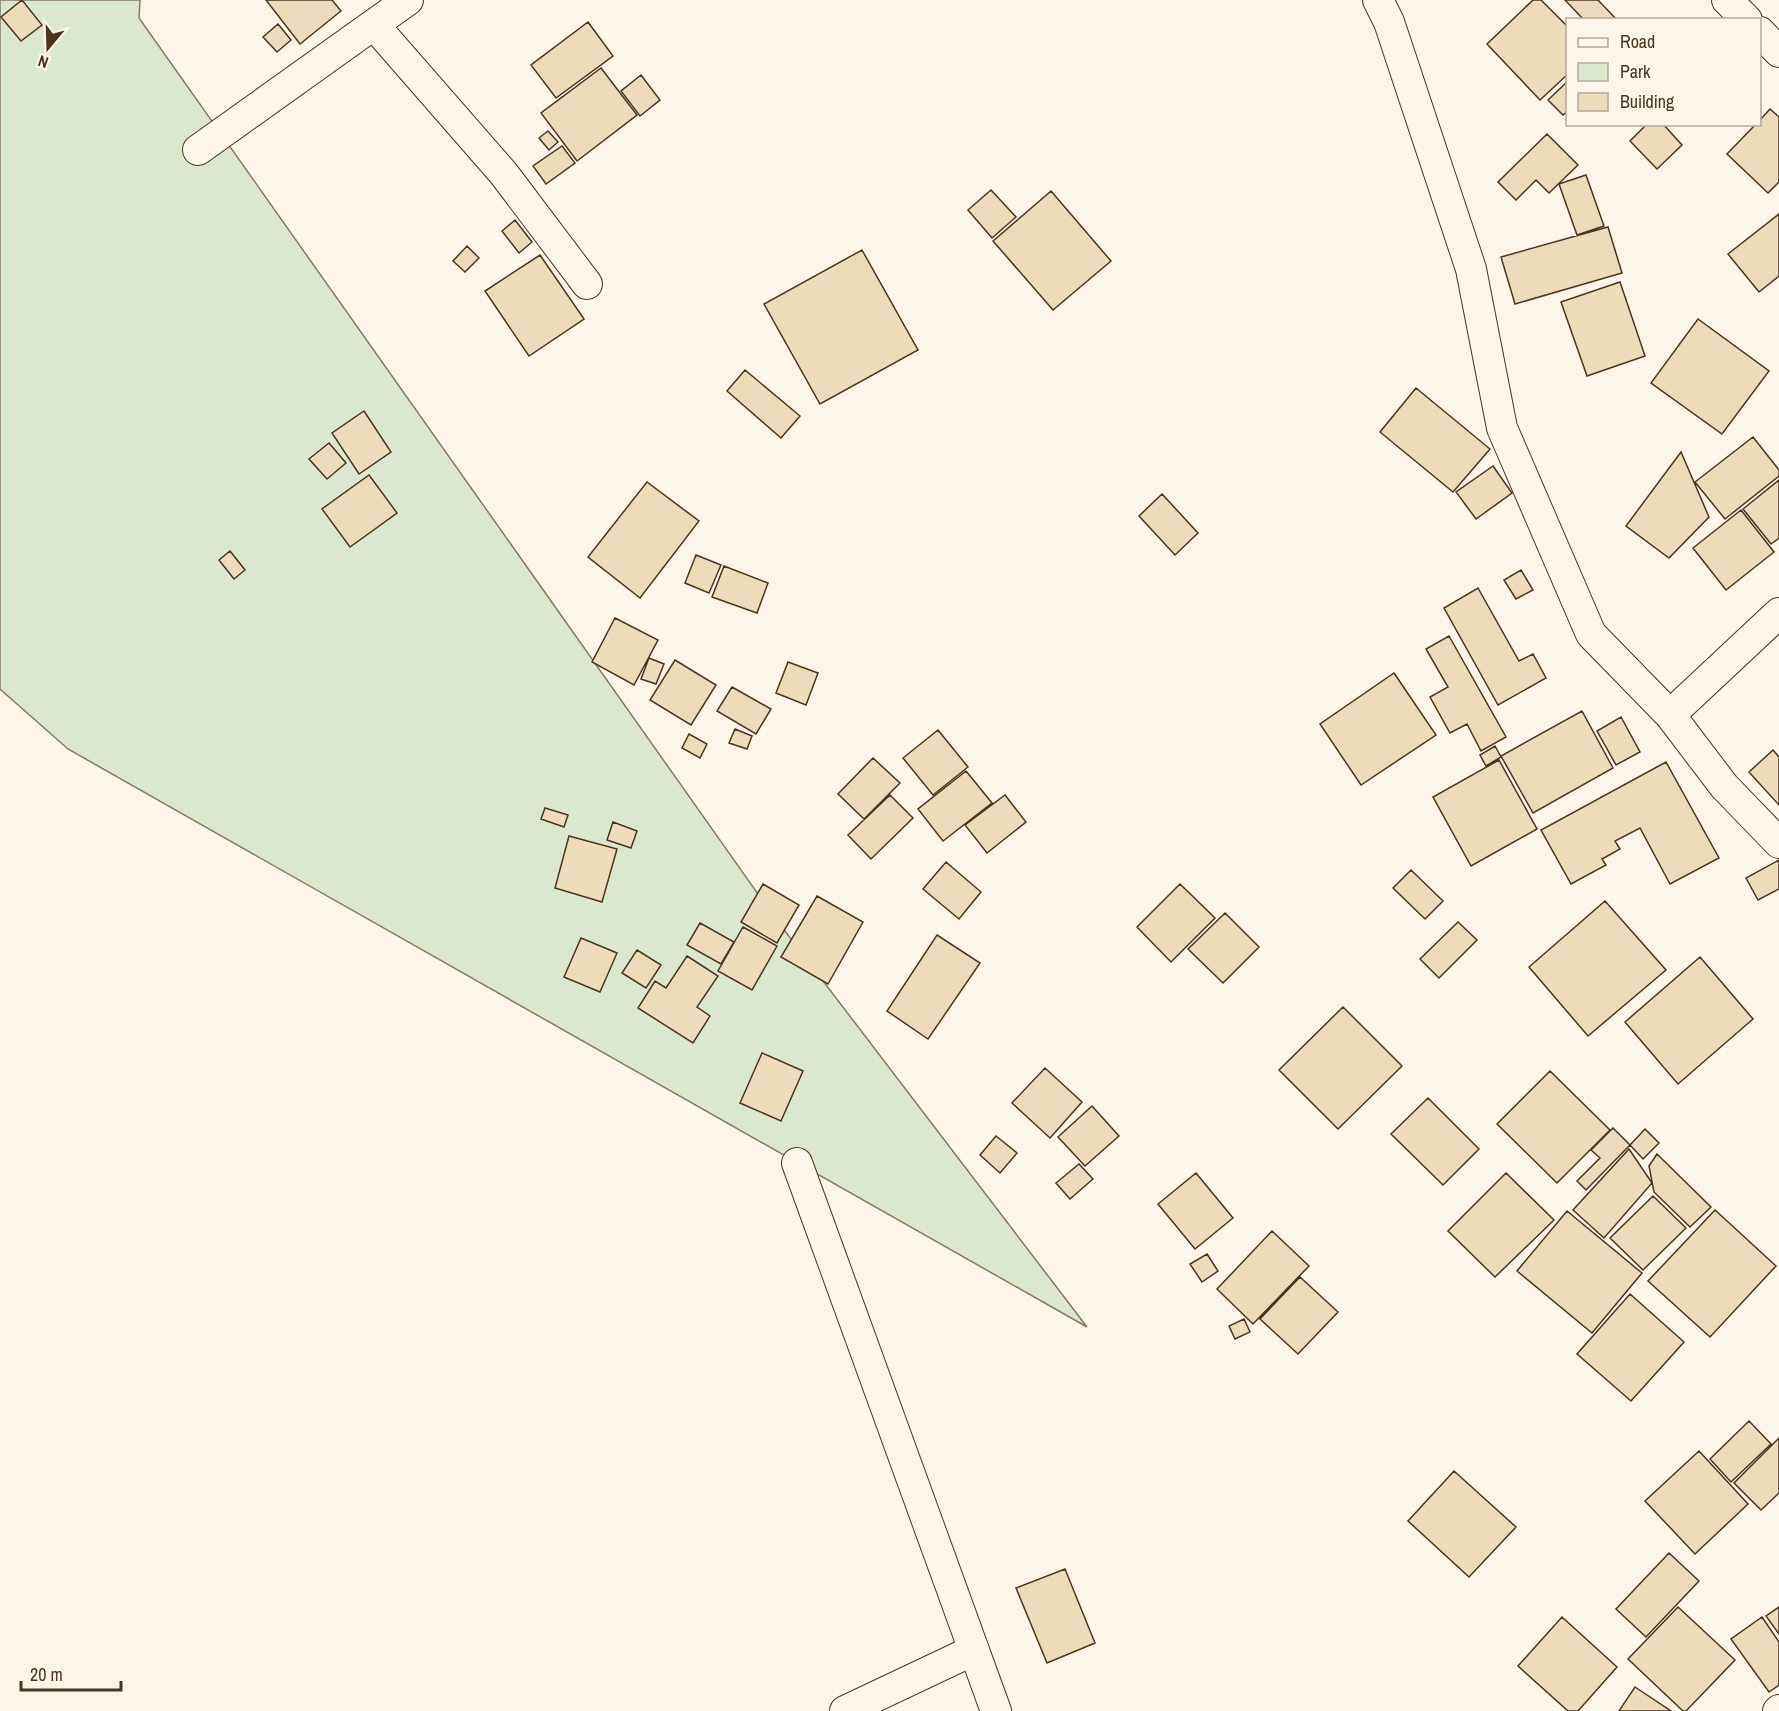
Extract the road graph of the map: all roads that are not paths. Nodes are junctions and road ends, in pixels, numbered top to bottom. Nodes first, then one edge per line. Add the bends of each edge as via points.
1 (408, 0) edge
2 (1378, 0) edge
3 (1727, 0) edge
4 (1745, 18) edge
5 (374, 25) junction
6 (1761, 33) edge
7 (1779, 52) edge
8 (198, 150) dead end
9 (587, 284) dead end
10 (1779, 613) edge
11 (1670, 716) junction
12 (1779, 843) edge
13 (797, 1162) dead end
14 (974, 1650) junction
15 (845, 1711) edge
16 (996, 1711) edge

1 - 5 street
2 - 11 street via 1389,22 1471,269 1502,428 1591,634
3 - 4 street
5 - 8 street
5 - 9 street via 504,174
6 - 7 street
10 - 11 street
11 - 12 street via 1724,786
13 - 14 street
14 - 15 street
14 - 16 street

